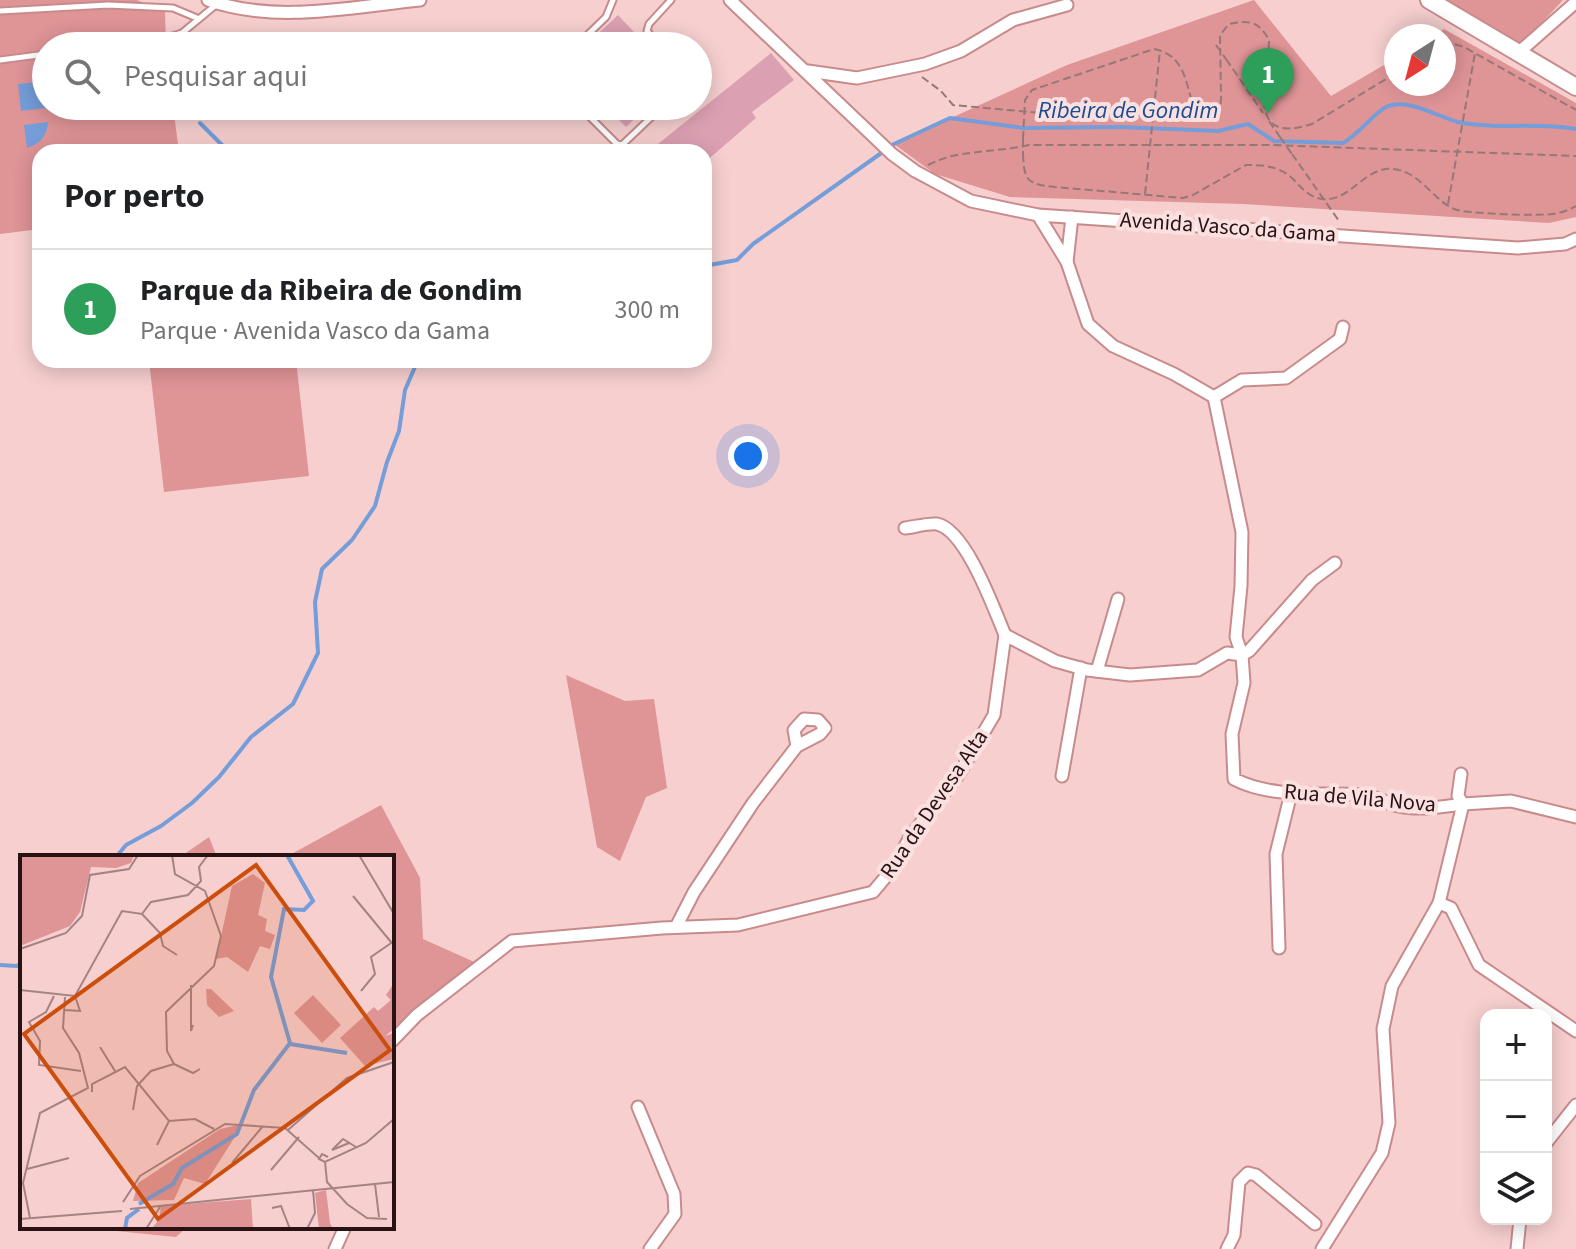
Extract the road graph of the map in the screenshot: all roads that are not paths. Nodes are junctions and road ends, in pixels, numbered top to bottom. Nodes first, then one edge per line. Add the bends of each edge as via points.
1 (420, 0) edge
2 (613, 0) edge
3 (671, 0) edge
4 (730, 0) edge
5 (1429, 0) edge
6 (213, 2) edge
7 (1576, 2) edge
8 (1067, 5) dead end
9 (0, 11) edge
10 (197, 18) junction
11 (183, 32) edge
12 (590, 32) edge
13 (648, 32) edge
14 (1518, 53) junction
15 (32, 56) edge
16 (0, 60) edge
17 (808, 71) junction
18 (1576, 87) edge
19 (593, 120) edge
20 (648, 120) edge
21 (617, 144) edge
22 (623, 144) edge
23 (1038, 215) junction
24 (1072, 217) junction
25 (1576, 239) edge
26 (1067, 262) junction
27 (1343, 327) dead end
28 (1214, 397) junction
29 (905, 528) dead end
30 (1335, 563) dead end
31 (1118, 599) dead end
32 (1005, 635) junction
33 (1242, 655) junction
34 (1081, 668) junction
35 (1097, 671) junction
36 (797, 746) dead end
37 (1461, 774) dead end
38 (1062, 776) dead end
39 (1291, 793) junction
40 (1463, 804) junction
41 (1576, 817) edge
42 (1439, 903) junction
43 (676, 927) junction
44 (1279, 948) dead end
45 (1576, 1031) edge
46 (394, 1039) edge
47 (1576, 1105) edge
48 (638, 1107) dead end
49 (1552, 1135) edge
50 (1315, 1224) dead end
51 (1519, 1225) edge
52 (344, 1229) edge
53 (335, 1249) edge
54 (650, 1249) edge
55 (1227, 1249) edge
56 (1322, 1249) edge
57 (1517, 1249) edge

1 - 6 street via 280,14
2 - 12 lane via 606,17
3 - 13 lane
4 - 17 street
5 - 14 main road
6 - 10 lane
7 - 14 street
8 - 17 street via 1013,20 961,51 908,67 857,78
9 - 10 lane via 108,5 173,8
10 - 11 lane
14 - 18 main road
15 - 16 lane
17 - 23 street, Avenida Vasco da Gama via 915,171 971,201
19 - 21 lane
20 - 22 lane
23 - 24 street, Avenida Vasco da Gama
23 - 26 street
24 - 25 street, Avenida Vasco da Gama via 1518,248
24 - 26 street
26 - 28 street via 1088,324 1113,346
27 - 28 street via 1340,339 1286,378 1242,380
28 - 33 street, Rua de Vila Nova via 1242,532 1236,637
29 - 32 street via 935,524 949,531 980,575
30 - 33 street via 1312,580
31 - 35 street
32 - 34 street
32 - 43 street, Rua da Devesa Alta via 994,715 959,774 873,892 738,925
33 - 35 street via 1227,653 1198,670 1130,675
33 - 39 street, Rua de Vila Nova via 1244,683 1232,734 1234,779
34 - 35 street
34 - 38 street
36 - 43 street via 730,838
37 - 40 street via 1458,796
39 - 40 street, Rua de Vila Nova via 1369,796 1431,809
39 - 44 street via 1276,854
40 - 41 street, Rua de Vila Nova via 1511,801
40 - 42 street
42 - 45 street via 1451,908 1479,965
42 - 56 street via 1392,986 1383,1029 1389,1123 1382,1153
43 - 46 street, Rua da Devesa Alta via 512,941
47 - 49 street
48 - 54 street via 674,1194 675,1214
50 - 55 street via 1248,1173 1239,1182 1234,1235
51 - 57 street
52 - 53 street

